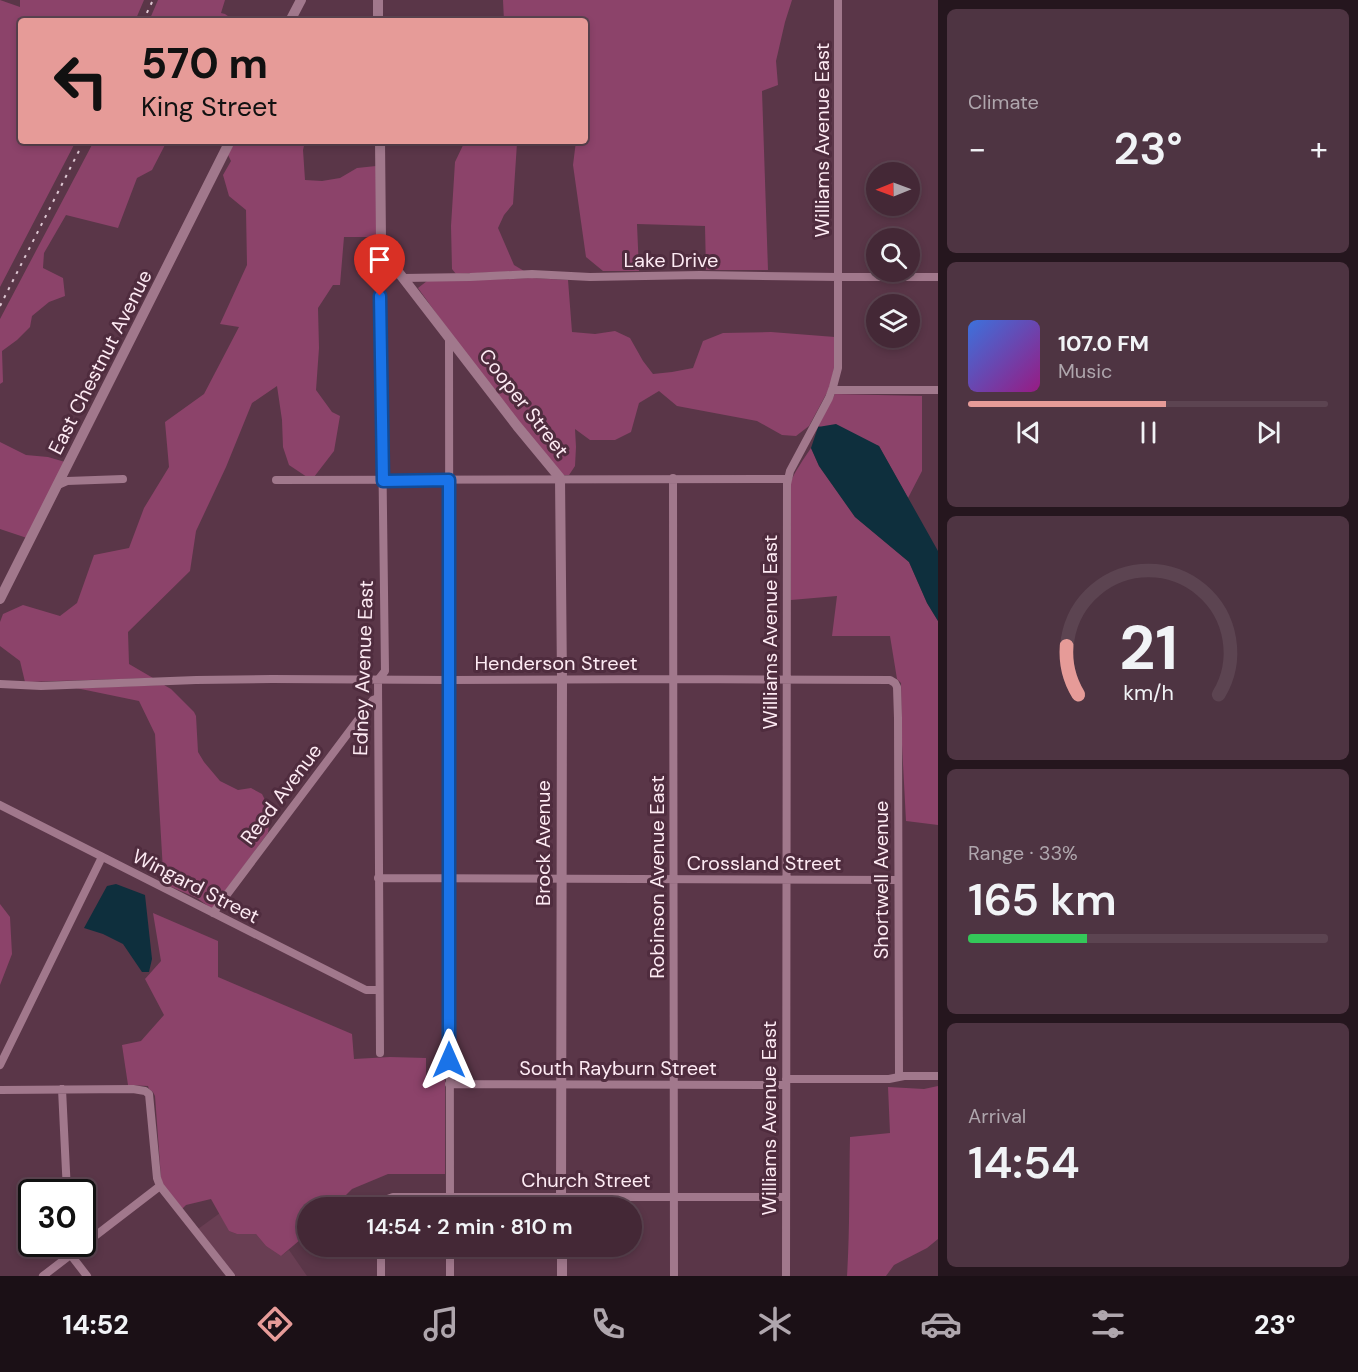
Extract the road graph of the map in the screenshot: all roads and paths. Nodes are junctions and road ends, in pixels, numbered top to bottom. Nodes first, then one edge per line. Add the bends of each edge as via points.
1 (301, 0) edge
2 (378, 0) edge
3 (838, 0) edge
4 (292, 18) edge
5 (378, 18) edge
6 (229, 144) edge
7 (380, 144) edge
8 (386, 256) junction
9 (838, 277) junction
10 (938, 277) edge
11 (403, 278) junction
12 (449, 338) junction
13 (832, 390) junction
14 (938, 390) edge
15 (560, 478) junction
16 (673, 478) junction
17 (788, 478) junction
18 (123, 479) dead end
19 (276, 480) dead end
20 (449, 480) junction
21 (383, 481) junction
22 (58, 485) junction
23 (0, 599) edge
24 (562, 679) junction
25 (673, 679) junction
26 (450, 680) junction
27 (786, 680) junction
28 (378, 681) junction
29 (895, 683) joint
30 (0, 684) edge
31 (378, 698) junction
32 (0, 806) edge
33 (102, 857) junction
34 (378, 878) junction
35 (449, 879) junction
36 (561, 879) junction
37 (674, 879) junction
38 (786, 879) junction
39 (898, 880) junction
40 (213, 913) junction
41 (379, 990) junction
42 (380, 1053) dead end
43 (0, 1065) edge
44 (938, 1076) edge
45 (898, 1077) junction
46 (786, 1082) junction
47 (449, 1084) junction
48 (561, 1084) junction
49 (674, 1085) junction
50 (62, 1089) junction
51 (0, 1090) edge
52 (66, 1179) edge
53 (160, 1186) junction
54 (450, 1197) edge
55 (561, 1197) edge
56 (674, 1197) junction
57 (786, 1197) junction
58 (642, 1199) edge
59 (96, 1234) edge
60 (66, 1257) edge
61 (72, 1257) edge
62 (381, 1257) edge
63 (450, 1257) edge
64 (562, 1257) edge
65 (227, 1275) edge
66 (43, 1276) edge
67 (87, 1276) edge
68 (381, 1276) edge
69 (450, 1276) edge
70 (562, 1276) edge
71 (674, 1276) edge
72 (786, 1276) edge

1 - 4 street
2 - 5 street
3 - 9 street, Williams Avenue East
6 - 22 street, East Chestnut Avenue
7 - 8 street, Edney Avenue East via 381,240
8 - 11 street, Cooper Street
8 - 21 street, Edney Avenue East via 380,274
9 - 10 street, Lake Drive
9 - 11 street, Lake Drive via 532,274
9 - 13 street, Williams Avenue East via 839,359
11 - 12 street, Cooper Street
12 - 15 street, Cooper Street
12 - 20 street
13 - 14 street
13 - 17 street, Williams Avenue East
15 - 16 street, Cooper Street
15 - 20 street
15 - 24 street, Brock Avenue
16 - 17 street, Cooper Street
16 - 25 street, Robinson Avenue East
17 - 27 street, Williams Avenue East
18 - 22 street via 67,481
19 - 21 street
20 - 21 street
20 - 26 street
21 - 28 street, Edney Avenue East via 385,671
22 - 23 street, East Chestnut Avenue
24 - 25 street, Henderson Street
24 - 26 street, Henderson Street
24 - 36 street, Brock Avenue
25 - 27 street, Henderson Street
25 - 37 street, Robinson Avenue East
26 - 28 street, Henderson Street
26 - 35 street
27 - 29 street, Henderson Street via 886,679
27 - 38 street, Williams Avenue East
28 - 30 street, Henderson Street
28 - 31 street, Edney Avenue East
29 - 39 street, Shortwell Avenue
31 - 34 street, Edney Avenue East
31 - 40 street, Reed Avenue
32 - 33 street, Wingard Street
33 - 40 street, Wingard Street
33 - 43 street
34 - 35 street, Crossland Street
34 - 41 street, Edney Avenue East
35 - 36 street, Crossland Street
35 - 47 street
36 - 37 street, Crossland Street
36 - 48 street, Brock Avenue
37 - 38 street, Crossland Street
37 - 49 street, Robinson Avenue East
38 - 39 street, Crossland Street
38 - 46 street, Williams Avenue East
39 - 45 street, Shortwell Avenue
40 - 41 street, Wingard Street via 366,990
41 - 42 street, Edney Avenue East
44 - 45 street, South Rayburn Street
45 - 46 street, South Rayburn Street
46 - 49 street, South Rayburn Street
46 - 57 street, Williams Avenue East
47 - 48 street, South Rayburn Street
47 - 54 street
48 - 49 street, South Rayburn Street
48 - 55 street, Brock Avenue
49 - 56 street, Robinson Avenue East
50 - 51 street
50 - 52 street
50 - 53 street via 141,1090 151,1096
53 - 59 street
53 - 65 street
56 - 57 street, Church Street
56 - 58 street, Church Street
56 - 71 street, Robinson Avenue East
57 - 72 street, Williams Avenue East
60 - 66 street
61 - 67 street
62 - 68 street
63 - 69 street
64 - 70 street

